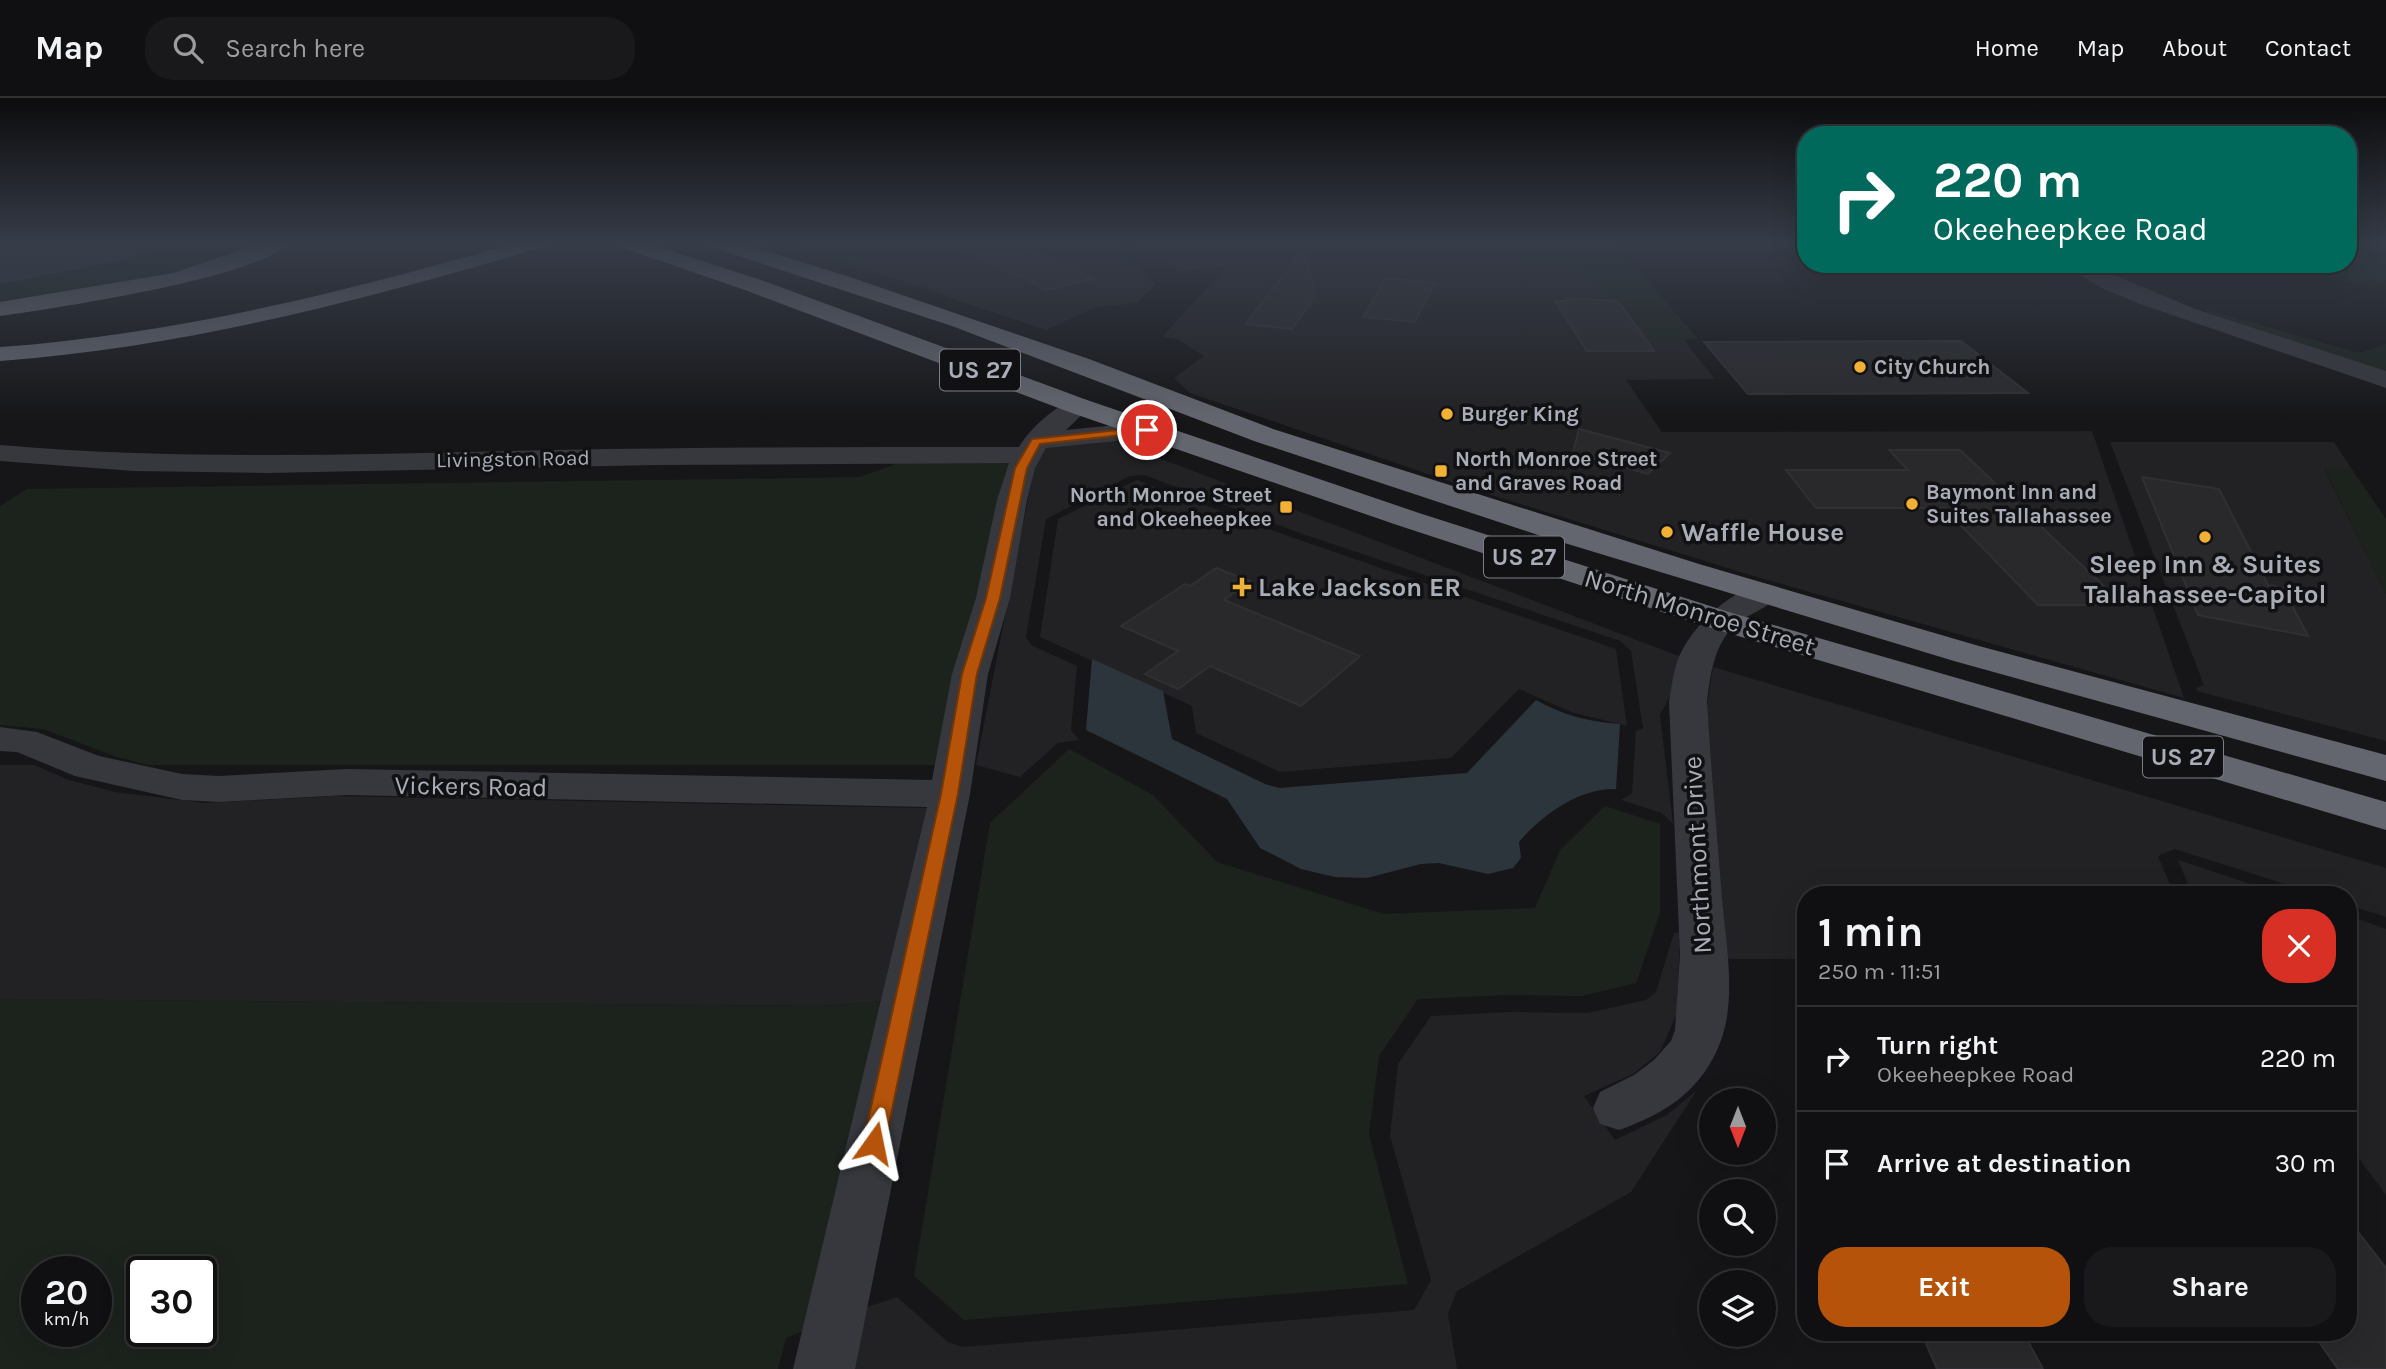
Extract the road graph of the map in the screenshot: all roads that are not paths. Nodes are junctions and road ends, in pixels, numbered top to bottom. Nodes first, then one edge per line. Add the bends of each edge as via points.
1 (39, 302) edge
2 (333, 302) edge
3 (799, 302) edge
4 (855, 302) edge
5 (900, 302) edge
6 (2157, 302) edge
7 (0, 309) edge
8 (0, 354) edge
9 (2386, 380) edge
10 (1128, 383) junction
11 (1078, 407) junction
12 (1147, 430) junction
13 (1266, 436) junction
14 (1031, 448) junction
15 (0, 453) edge
16 (1763, 593) junction
17 (1720, 620) junction
18 (0, 738) edge
19 (2383, 778) edge
20 (950, 794) junction
21 (2386, 816) edge
22 (1619, 1108) dead end
23 (824, 1369) edge

1 - 7 highway
2 - 8 highway via 98,345
3 - 11 highway, North Monroe Street / US 27
4 - 10 highway via 1068,379
5 - 10 highway, North Monroe Street / US 27
6 - 9 street
10 - 13 highway, North Monroe Street / US 27
11 - 12 highway, North Monroe Street / US 27
11 - 13 highway via 1122,406
11 - 14 street
12 - 14 street, Livingston Road
12 - 17 highway, North Monroe Street / US 27
13 - 16 highway, North Monroe Street / US 27
14 - 15 street, Livingston Road via 189,466
14 - 20 street via 1012,500 993,598 970,674
16 - 17 street, Northmont Drive
16 - 19 highway, North Monroe Street / US 27
17 - 21 highway, North Monroe Street / US 27
17 - 22 street, Northmont Drive via 1693,666 1688,702 1703,957 1701,1022 1681,1068 1651,1094
18 - 20 street, Vickers Road via 23,740 89,767 182,787 347,782
20 - 23 street

